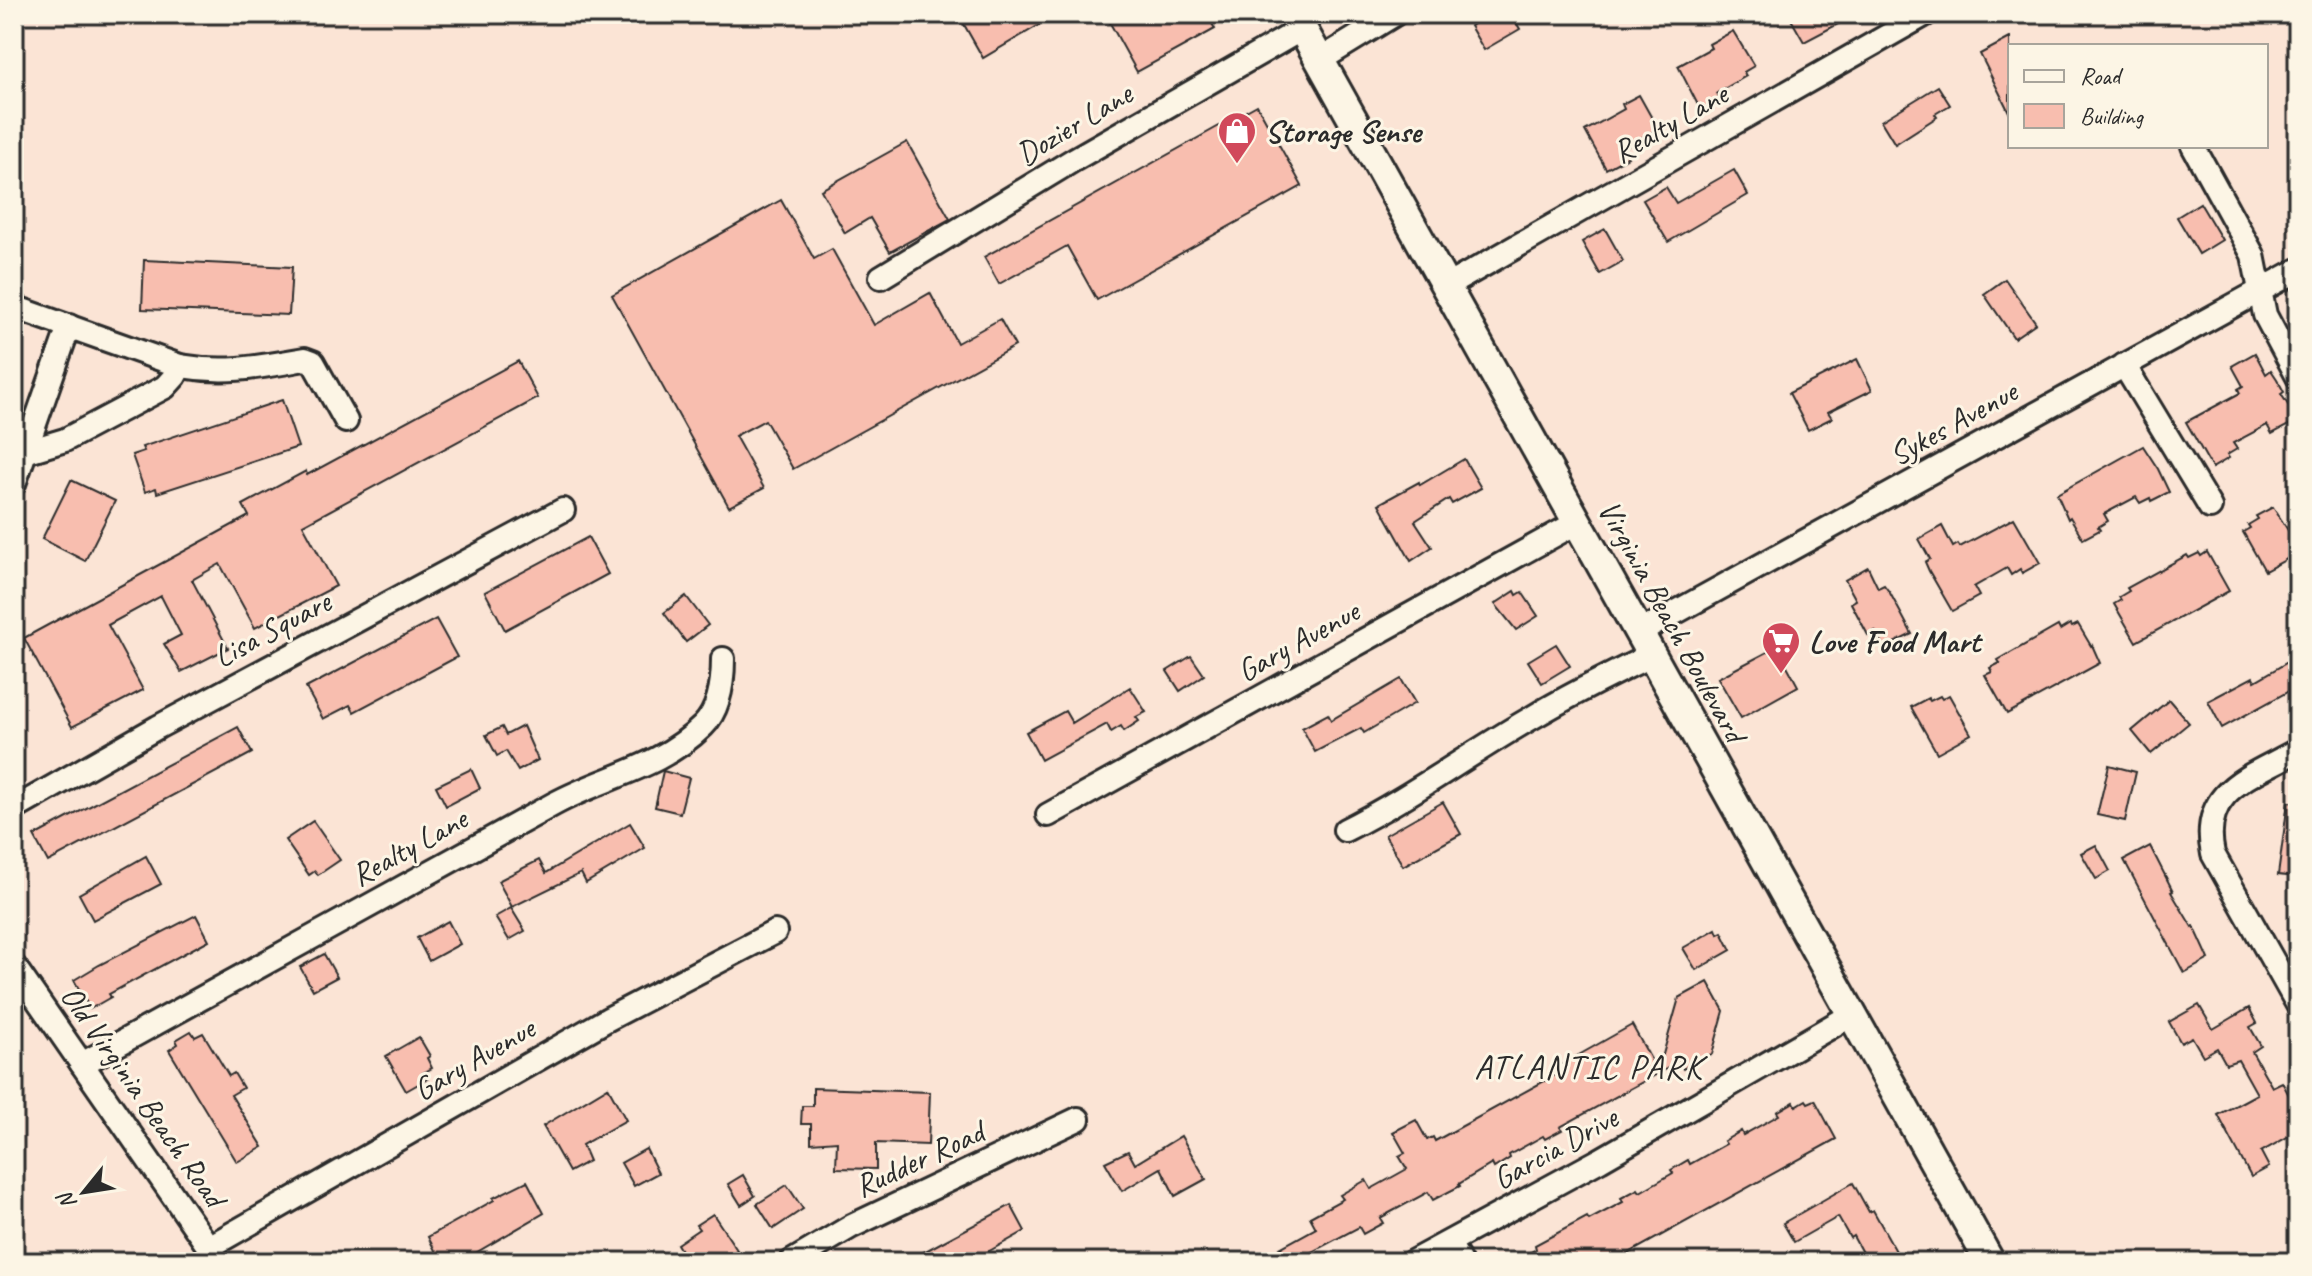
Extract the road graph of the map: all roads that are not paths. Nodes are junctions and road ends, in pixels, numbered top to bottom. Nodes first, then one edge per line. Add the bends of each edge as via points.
1 (1395, 14) edge
2 (1926, 14) edge
3 (1298, 21) edge
4 (1320, 60) junction
5 (2194, 148) edge
6 (2298, 270) edge
7 (881, 277) dead end
8 (1445, 287) junction
9 (2259, 292) junction
10 (14, 307) edge
11 (69, 326) junction
12 (2124, 365) junction
13 (180, 366) junction
14 (2298, 377) edge
15 (346, 421) dead end
16 (25, 452) junction
17 (14, 484) edge
18 (2210, 507) dead end
19 (563, 510) dead end
20 (1578, 522) junction
21 (1646, 643) junction
22 (723, 659) dead end
23 (2298, 750) edge
24 (14, 809) edge
25 (1048, 815) dead end
26 (1345, 830) dead end
27 (775, 932) dead end
28 (14, 966) edge
29 (2298, 1005) edge
30 (1853, 1014) junction
31 (82, 1064) junction
32 (1078, 1119) dead end
33 (1454, 1252) edge
34 (214, 1254) edge
35 (791, 1262) edge
36 (1412, 1262) edge
37 (1990, 1262) edge

1 - 4 street
2 - 8 street, Realty Lane
3 - 4 main road, Virginia Beach Boulevard
3 - 7 street, Dozier Lane
4 - 8 main road, Virginia Beach Boulevard
5 - 9 street via 2253,255
6 - 9 street, Sykes Avenue
8 - 20 main road, Virginia Beach Boulevard
9 - 12 street, Sykes Avenue
9 - 14 street via 2274,335
10 - 11 street
11 - 13 street
11 - 16 street
12 - 18 street
12 - 21 street, Sykes Avenue
13 - 15 street via 237,371 305,359 313,362
13 - 16 street via 165,387 65,440
16 - 17 street
19 - 24 street, Lisa Square
20 - 21 main road, Virginia Beach Boulevard
20 - 25 street, Gary Avenue
21 - 26 street, Sykes Avenue via 1588,686
21 - 30 main road, Virginia Beach Boulevard
22 - 31 street, Realty Lane via 719,699 709,720 672,752 560,800
23 - 29 street via 2229,790 2217,803 2209,834 2213,854
27 - 34 street, Gary Avenue via 608,1019
28 - 31 street, Old Virginia Beach Road
30 - 33 street, Garcia Drive
30 - 37 main road, Virginia Beach Boulevard
31 - 34 street, Old Virginia Beach Road
32 - 35 street, Rudder Road via 863,1220
33 - 36 street, Garcia Drive

